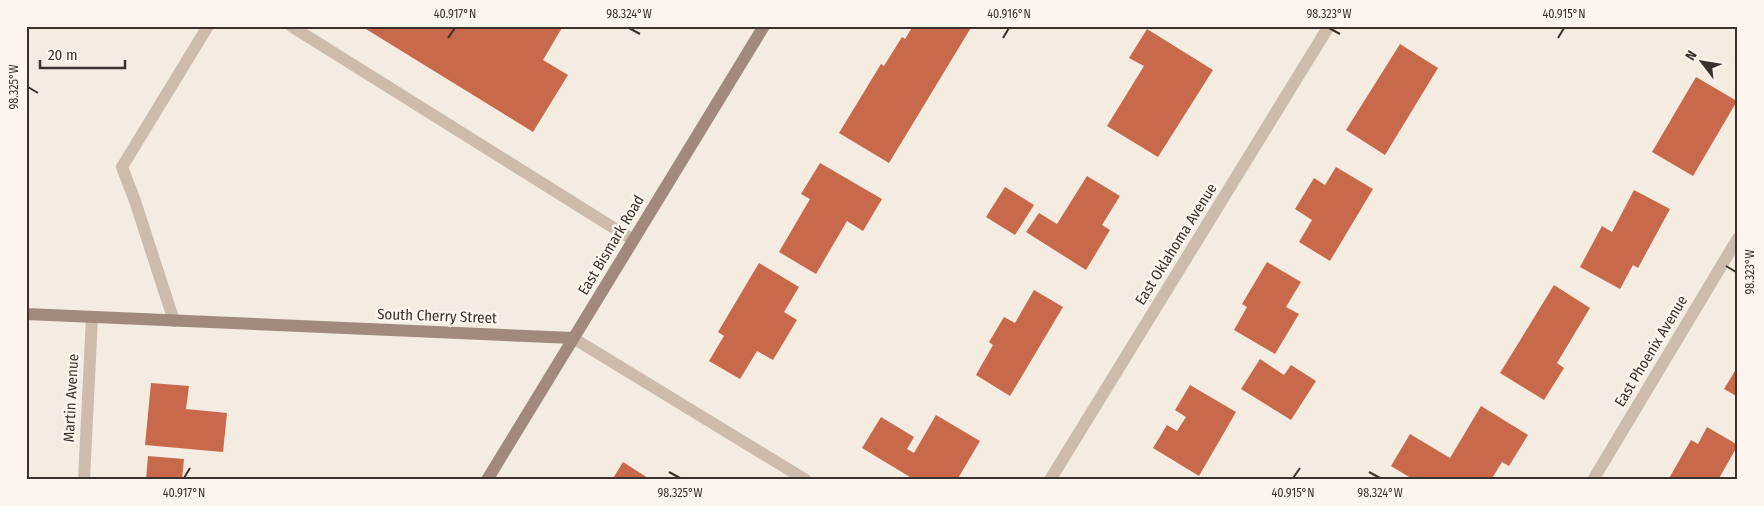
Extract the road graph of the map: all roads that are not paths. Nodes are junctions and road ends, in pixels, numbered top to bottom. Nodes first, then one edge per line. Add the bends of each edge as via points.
1 (208, 26) edge
2 (291, 26) edge
3 (764, 26) edge
4 (1329, 26) edge
5 (1738, 238) edge
6 (633, 240) junction
7 (26, 314) edge
8 (92, 317) junction
9 (174, 321) junction
10 (573, 338) junction
11 (84, 480) edge
12 (487, 480) edge
13 (806, 480) edge
14 (1050, 480) edge
15 (1593, 480) edge

1 - 9 street via 122,167
2 - 6 street
3 - 6 street, East Bismark Road
4 - 14 street, East Oklahoma Avenue
5 - 15 street, East Phoenix Avenue
6 - 10 street, East Bismark Road
7 - 8 street, South Cherry Street
8 - 9 street, South Cherry Street
8 - 11 street, Martin Avenue
9 - 10 street, South Cherry Street
10 - 12 street, East Bismark Road
10 - 13 street, South Cherry Street

